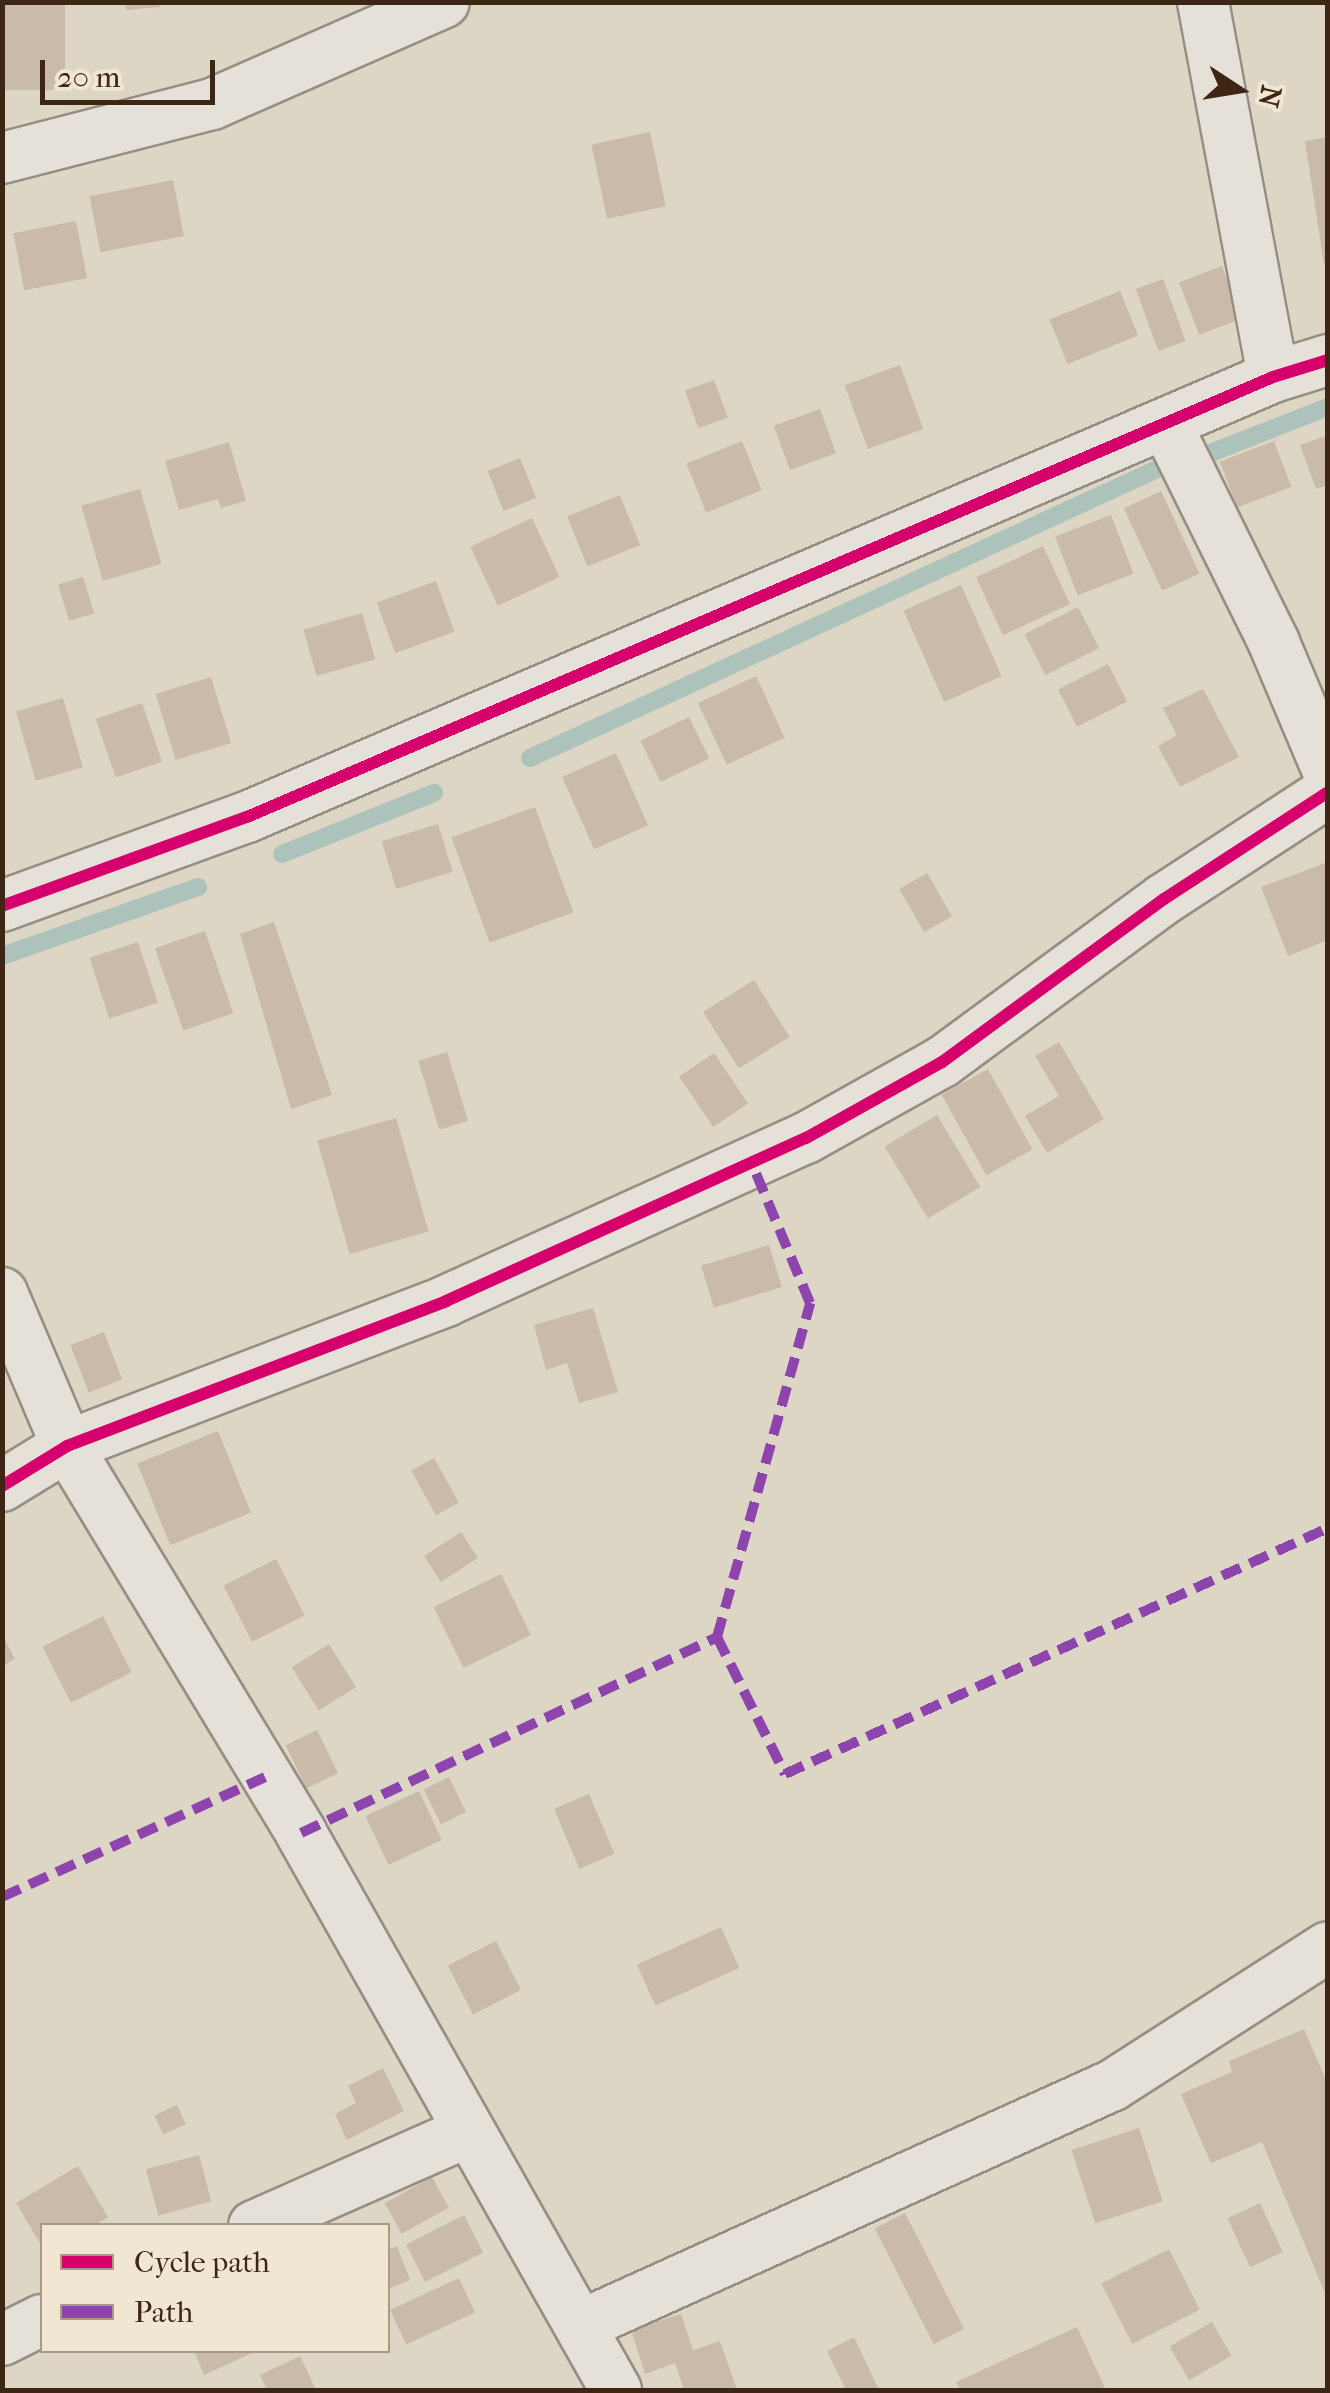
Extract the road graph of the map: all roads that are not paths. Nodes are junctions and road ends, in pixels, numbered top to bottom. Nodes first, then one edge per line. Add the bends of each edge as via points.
1 (444, 2) edge
2 (1202, 2) edge
3 (2, 158) edge
4 (1328, 360) edge
5 (1273, 377) junction
6 (1166, 424) junction
7 (1328, 771) edge
8 (1328, 792) edge
9 (2, 906) edge
10 (2, 1292) edge
11 (67, 1446) junction
12 (2, 1486) edge
13 (1328, 1947) edge
14 (467, 2132) junction
15 (261, 2223) edge
16 (40, 2321) edge
17 (584, 2324) junction
18 (2, 2340) edge
19 (616, 2390) edge

1 - 3 street via 212,104
2 - 5 street
4 - 5 street
5 - 6 street
6 - 7 street via 1274,643
6 - 9 street via 246,817
8 - 11 street via 1164,898 942,1062 806,1138 446,1301
10 - 11 street
11 - 12 street
11 - 14 street via 302,1833
13 - 17 street via 1113,2085
14 - 15 street
14 - 17 street
16 - 18 street
17 - 19 street

